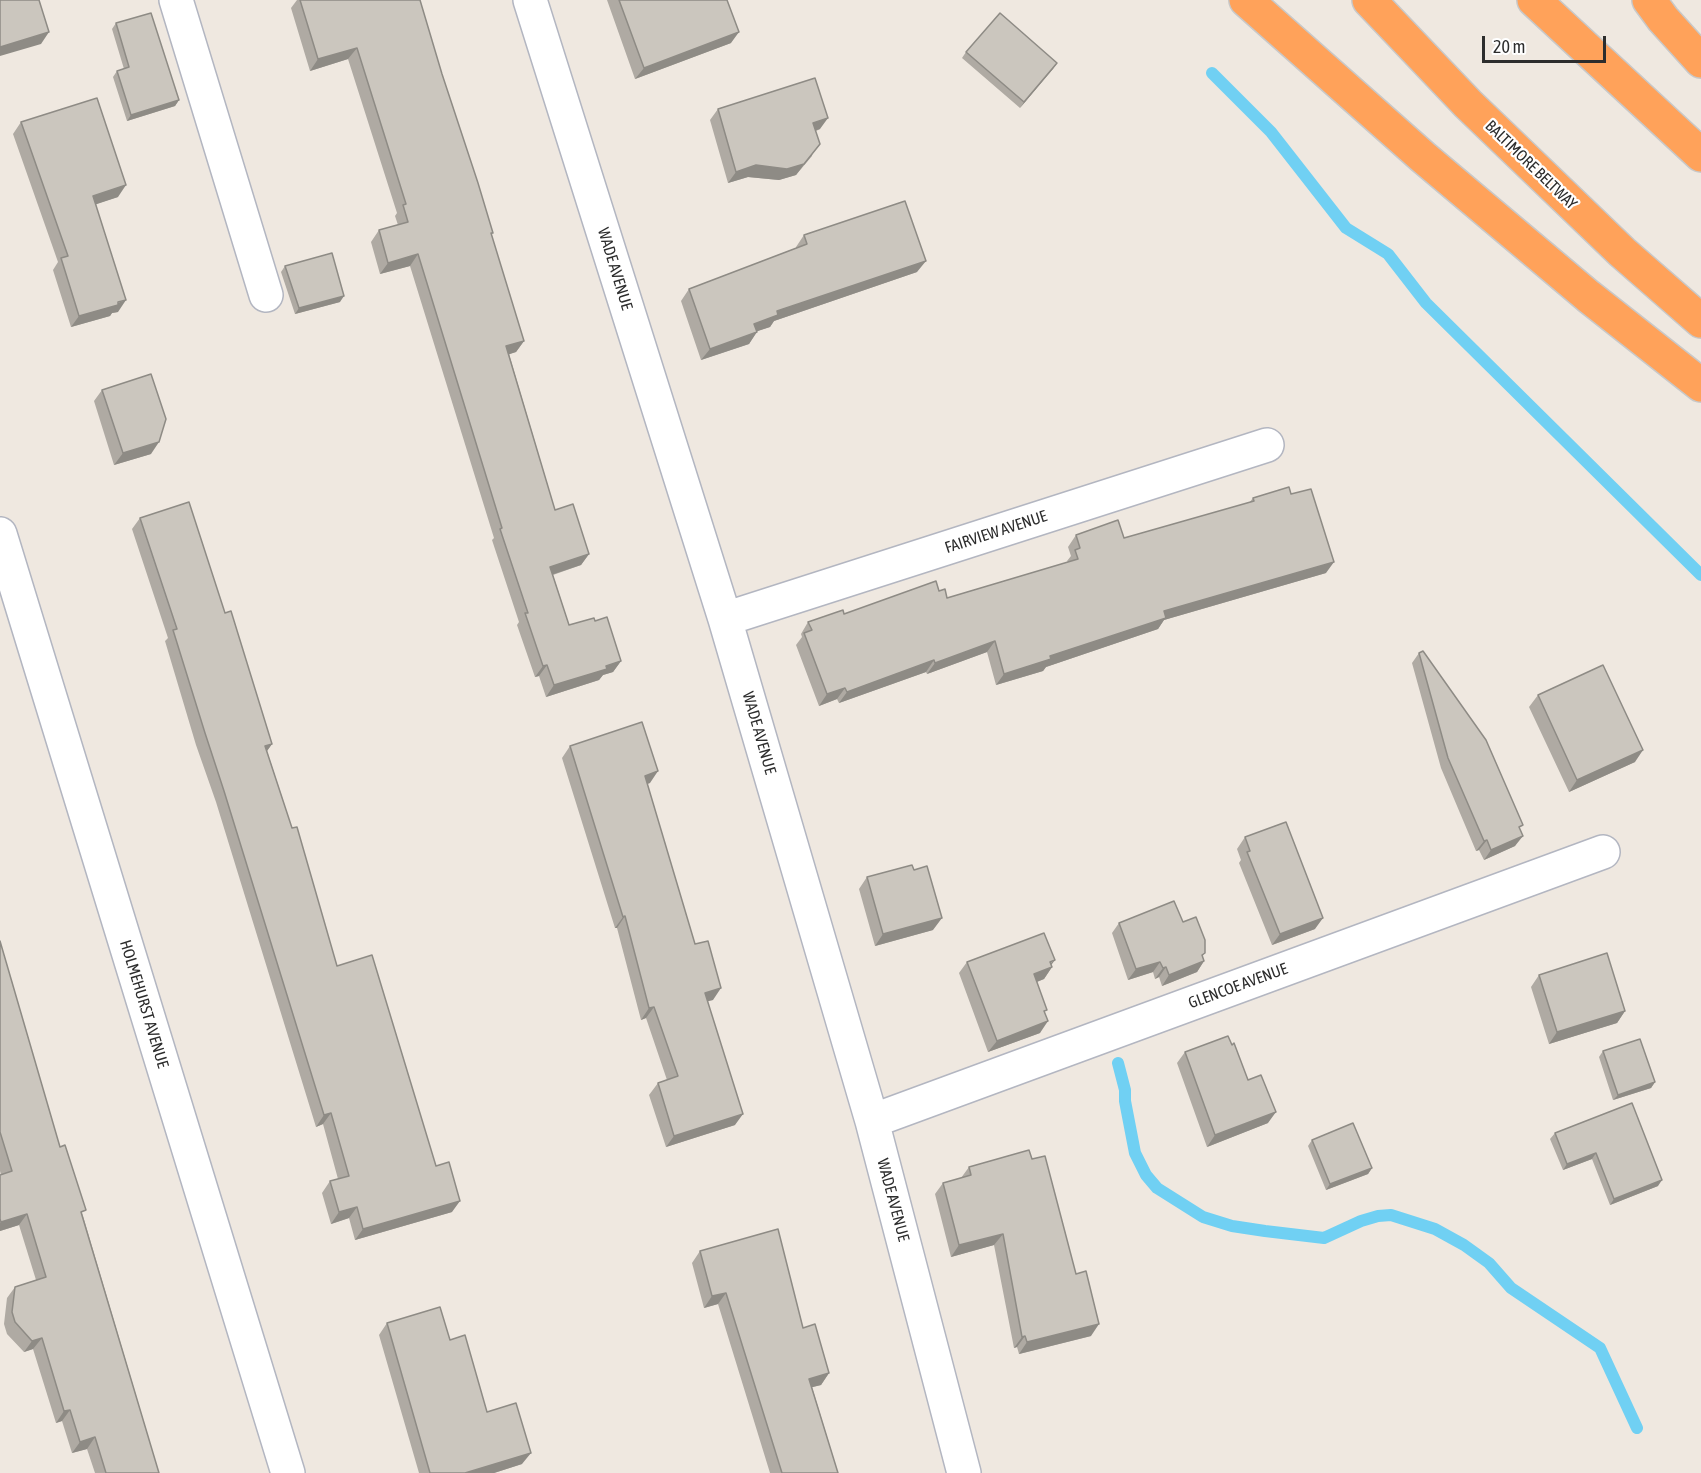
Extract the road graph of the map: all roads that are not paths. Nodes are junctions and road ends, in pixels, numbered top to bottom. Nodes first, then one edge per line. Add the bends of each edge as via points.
1 (176, 0) edge
2 (530, 0) edge
3 (1246, 0) edge
4 (1370, 0) edge
5 (1534, 0) edge
6 (1649, 0) edge
7 (1701, 61) edge
8 (1701, 155) edge
9 (266, 296) dead end
10 (1701, 321) edge
11 (1701, 385) edge
12 (1267, 445) dead end
13 (0, 534) edge
14 (725, 619) junction
15 (1603, 852) dead end
16 (872, 1121) junction
17 (288, 1473) edge
18 (964, 1473) edge

1 - 9 street
2 - 14 street, WADE AVENUE
3 - 11 highway via 1423,157
4 - 10 highway, BALTIMORE BELTWAY via 1467,104 1622,252
5 - 8 highway
6 - 7 highway
12 - 14 street, FAIRVIEW AVENUE
13 - 17 street, HOLMEHURST AVENUE
14 - 16 street, WADE AVENUE
15 - 16 street, GLENCOE AVENUE
16 - 18 street, WADE AVENUE

